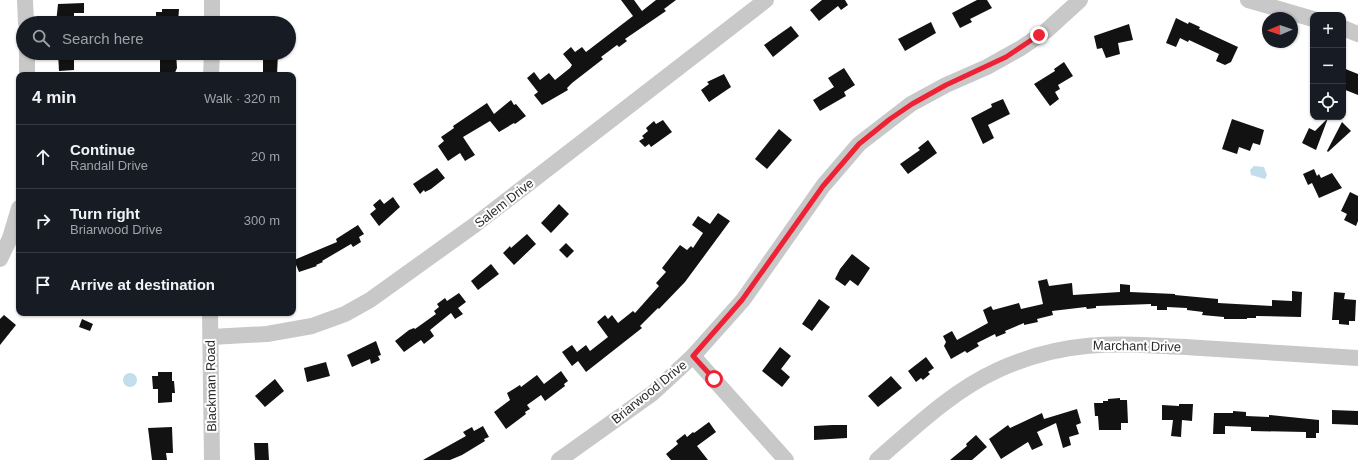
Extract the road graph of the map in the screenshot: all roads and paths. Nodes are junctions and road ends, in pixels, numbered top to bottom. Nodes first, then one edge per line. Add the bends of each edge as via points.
1 (25, 0) edge
2 (212, 0) edge
3 (766, 0) edge
4 (1080, 0) edge
5 (1248, 0) edge
6 (26, 16) edge
7 (212, 16) edge
8 (1310, 18) edge
9 (1346, 29) edge
10 (1358, 34) edge
11 (27, 60) edge
12 (212, 60) edge
13 (27, 72) edge
14 (211, 72) edge
15 (16, 218) edge
16 (0, 259) edge
17 (210, 316) edge
18 (210, 337) junction
19 (693, 356) junction
20 (1358, 358) edge
21 (212, 460) edge
22 (560, 460) edge
23 (786, 460) edge
24 (877, 460) edge

1 - 6 street
2 - 7 street
3 - 18 street, Salem Drive via 476,224 370,300 345,314 312,326 262,334
4 - 19 street, Briarwood Drive via 1021,48 917,101 859,144 823,186 742,300
5 - 8 street
9 - 10 street
11 - 13 street
12 - 14 street
15 - 16 street
17 - 18 street, Blackman Road
18 - 21 street, Blackman Road
19 - 22 street, Briarwood Drive via 653,393
19 - 23 street
20 - 24 street, Marchant Drive via 1133,344 1092,344 1069,348 1018,362 981,379 930,414

